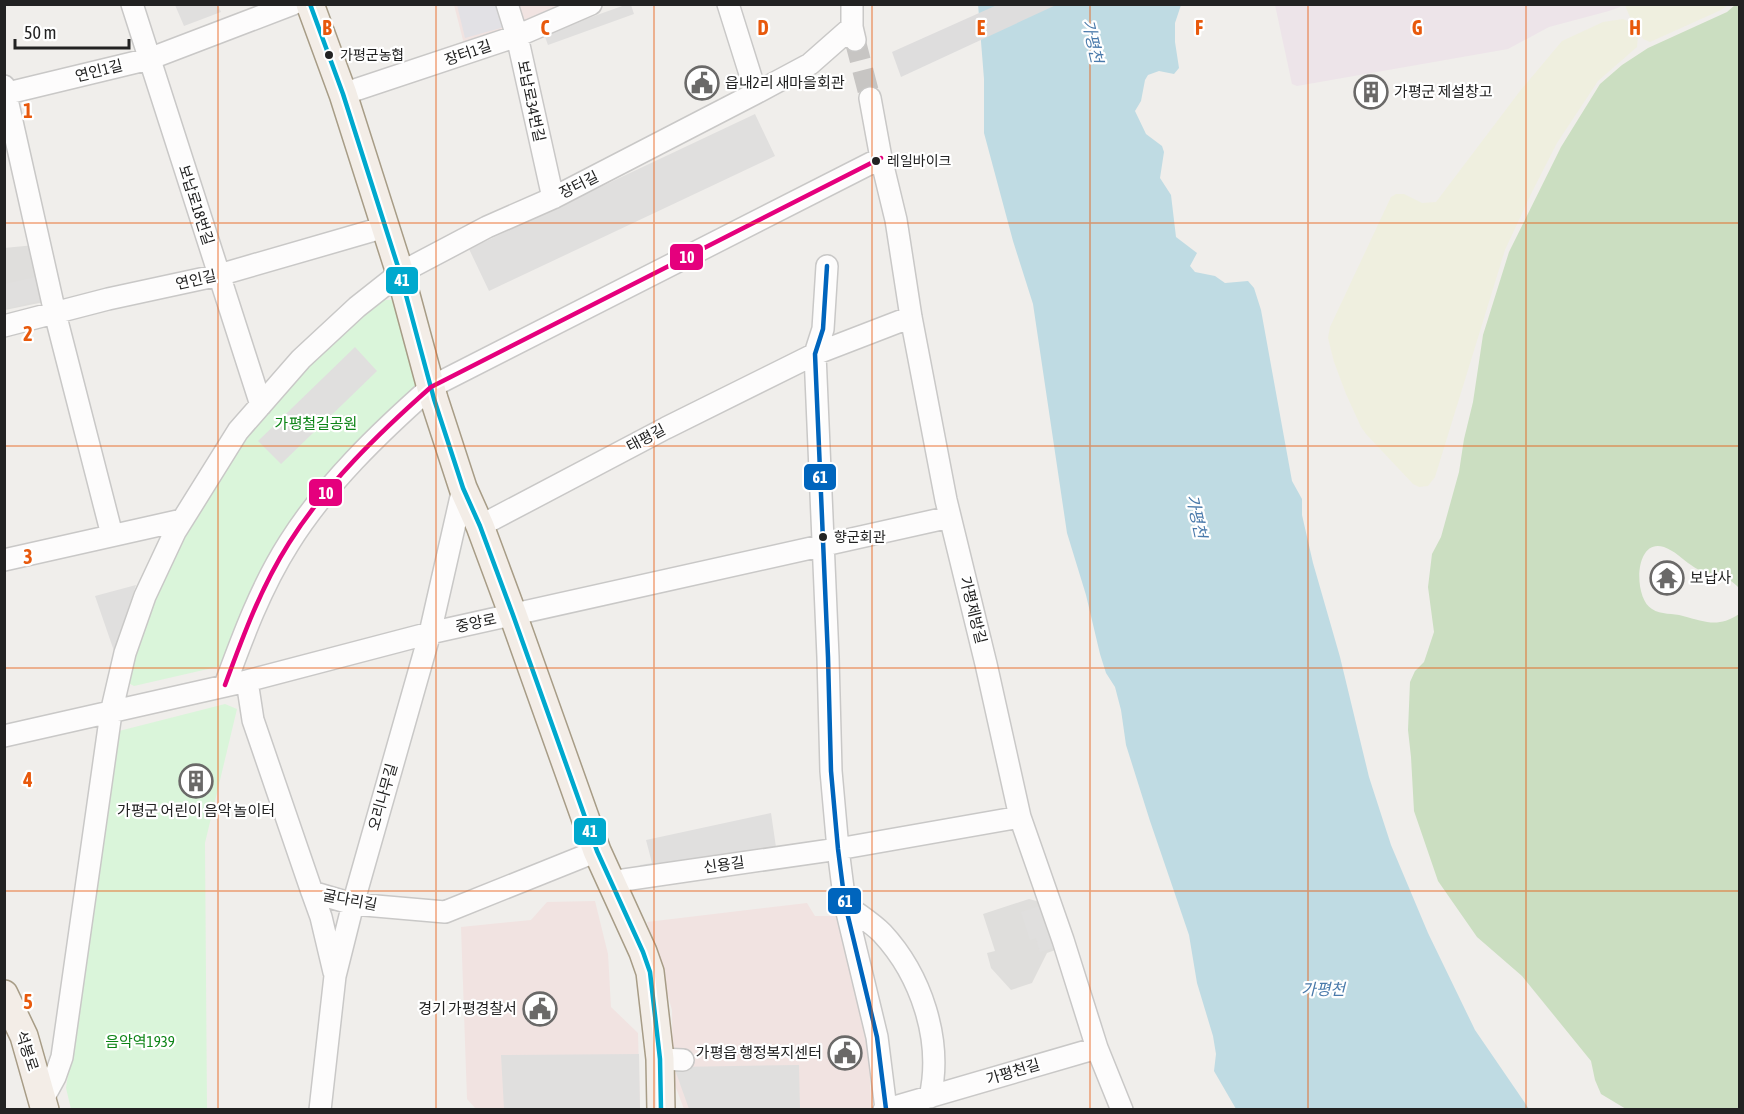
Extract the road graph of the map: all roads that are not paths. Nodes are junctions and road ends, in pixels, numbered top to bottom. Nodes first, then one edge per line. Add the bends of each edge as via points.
1 (132, 4) edge
2 (293, 4) edge
3 (310, 4) edge
4 (507, 4) edge
5 (591, 4) edge
6 (728, 4) edge
7 (852, 4) edge
8 (517, 36) junction
9 (149, 58) junction
10 (5, 91) edge
11 (756, 93) junction
12 (343, 94) junction
13 (870, 98) tunnel mouth
14 (881, 158) junction
15 (553, 198) junction
16 (385, 227) junction
17 (827, 266) dead end
18 (400, 273) junction
19 (219, 274) junction
20 (55, 313) junction
21 (911, 317) junction
22 (4, 326) edge
23 (815, 354) junction
24 (431, 387) junction
25 (261, 405) junction
26 (463, 488) junction
27 (950, 517) junction
28 (182, 520) junction
29 (480, 526) junction
30 (112, 535) junction
31 (822, 545) junction
32 (4, 560) edge
33 (513, 615) junction
34 (430, 633) junction
35 (247, 681) junction
36 (225, 685) junction
37 (111, 713) junction
38 (4, 736) edge
39 (1020, 816) junction
40 (838, 849) junction
41 (597, 851) junction
42 (610, 882) junction
43 (312, 892) junction
44 (352, 904) junction
45 (845, 904) junction
46 (335, 976) junction
47 (4, 994) edge
48 (1097, 1048) junction
49 (930, 1097) junction
50 (44, 1104) edge
51 (885, 1109) edge
52 (320, 1110) edge
53 (661, 1110) edge
54 (1122, 1110) edge

1 - 9 street, 보납로18번길
2 - 9 street, 연인1길
3 - 12 main road
4 - 8 street, 보납로34번길
5 - 8 street, 장터1길
6 - 11 street
7 - 11 street via 854,33 810,64
8 - 12 street, 장터1길
8 - 15 street, 보납로34번길
9 - 10 street, 연인1길
9 - 19 street, 보납로18번길
10 - 20 street
11 - 15 street, 장터길
12 - 16 main road
13 - 14 street, 가평제방길
14 - 21 street, 가평제방길 via 896,220
14 - 24 street
15 - 18 street, 장터길 via 487,227
16 - 18 main road
16 - 19 street, 연인길
17 - 23 street via 823,329
18 - 24 main road
18 - 25 street, 장터길 via 302,359
19 - 20 street, 연인길
19 - 25 street, 보납로18번길
20 - 22 street, 연인길
20 - 30 street
21 - 23 street, 태평길
21 - 27 street, 가평제방길
23 - 29 street, 태평길
23 - 31 street
24 - 26 main road
24 - 36 street via 359,455 290,542 264,588
25 - 28 street, 장터길 via 238,431
26 - 29 main road
26 - 34 street, 오리나무길
27 - 31 street, 중앙로
27 - 39 street, 가평제방길
28 - 30 street
28 - 37 street, 장터길 via 145,596 125,653
29 - 33 main road
30 - 32 street
31 - 33 street, 중앙로
31 - 40 street
33 - 34 street, 중앙로
33 - 41 main road
34 - 35 street, 중앙로
34 - 44 street, 오리나무길
35 - 36 street, 중앙로
35 - 43 street, 굴다리길 via 253,720
36 - 37 street, 중앙로
37 - 38 street, 중앙로
37 - 50 street, 장터길 via 62,1057
39 - 40 street, 신용길
39 - 48 street, 가평제방길
40 - 42 street, 신용길
40 - 45 street
41 - 42 main road
41 - 44 street, 굴다리길 via 445,912
42 - 53 main road via 643,952 672,1059
43 - 44 street, 굴다리길
43 - 46 street
44 - 46 street, 오리나무길
45 - 49 street via 881,932 913,981 928,1018 933,1073
45 - 51 street, 가평천길 via 877,1037
46 - 52 street, 오리나무길
47 - 50 main road, 석봉로 via 24,1036
48 - 49 street, 가평천길
48 - 54 street, 가평제방길
49 - 51 street, 가평천길

